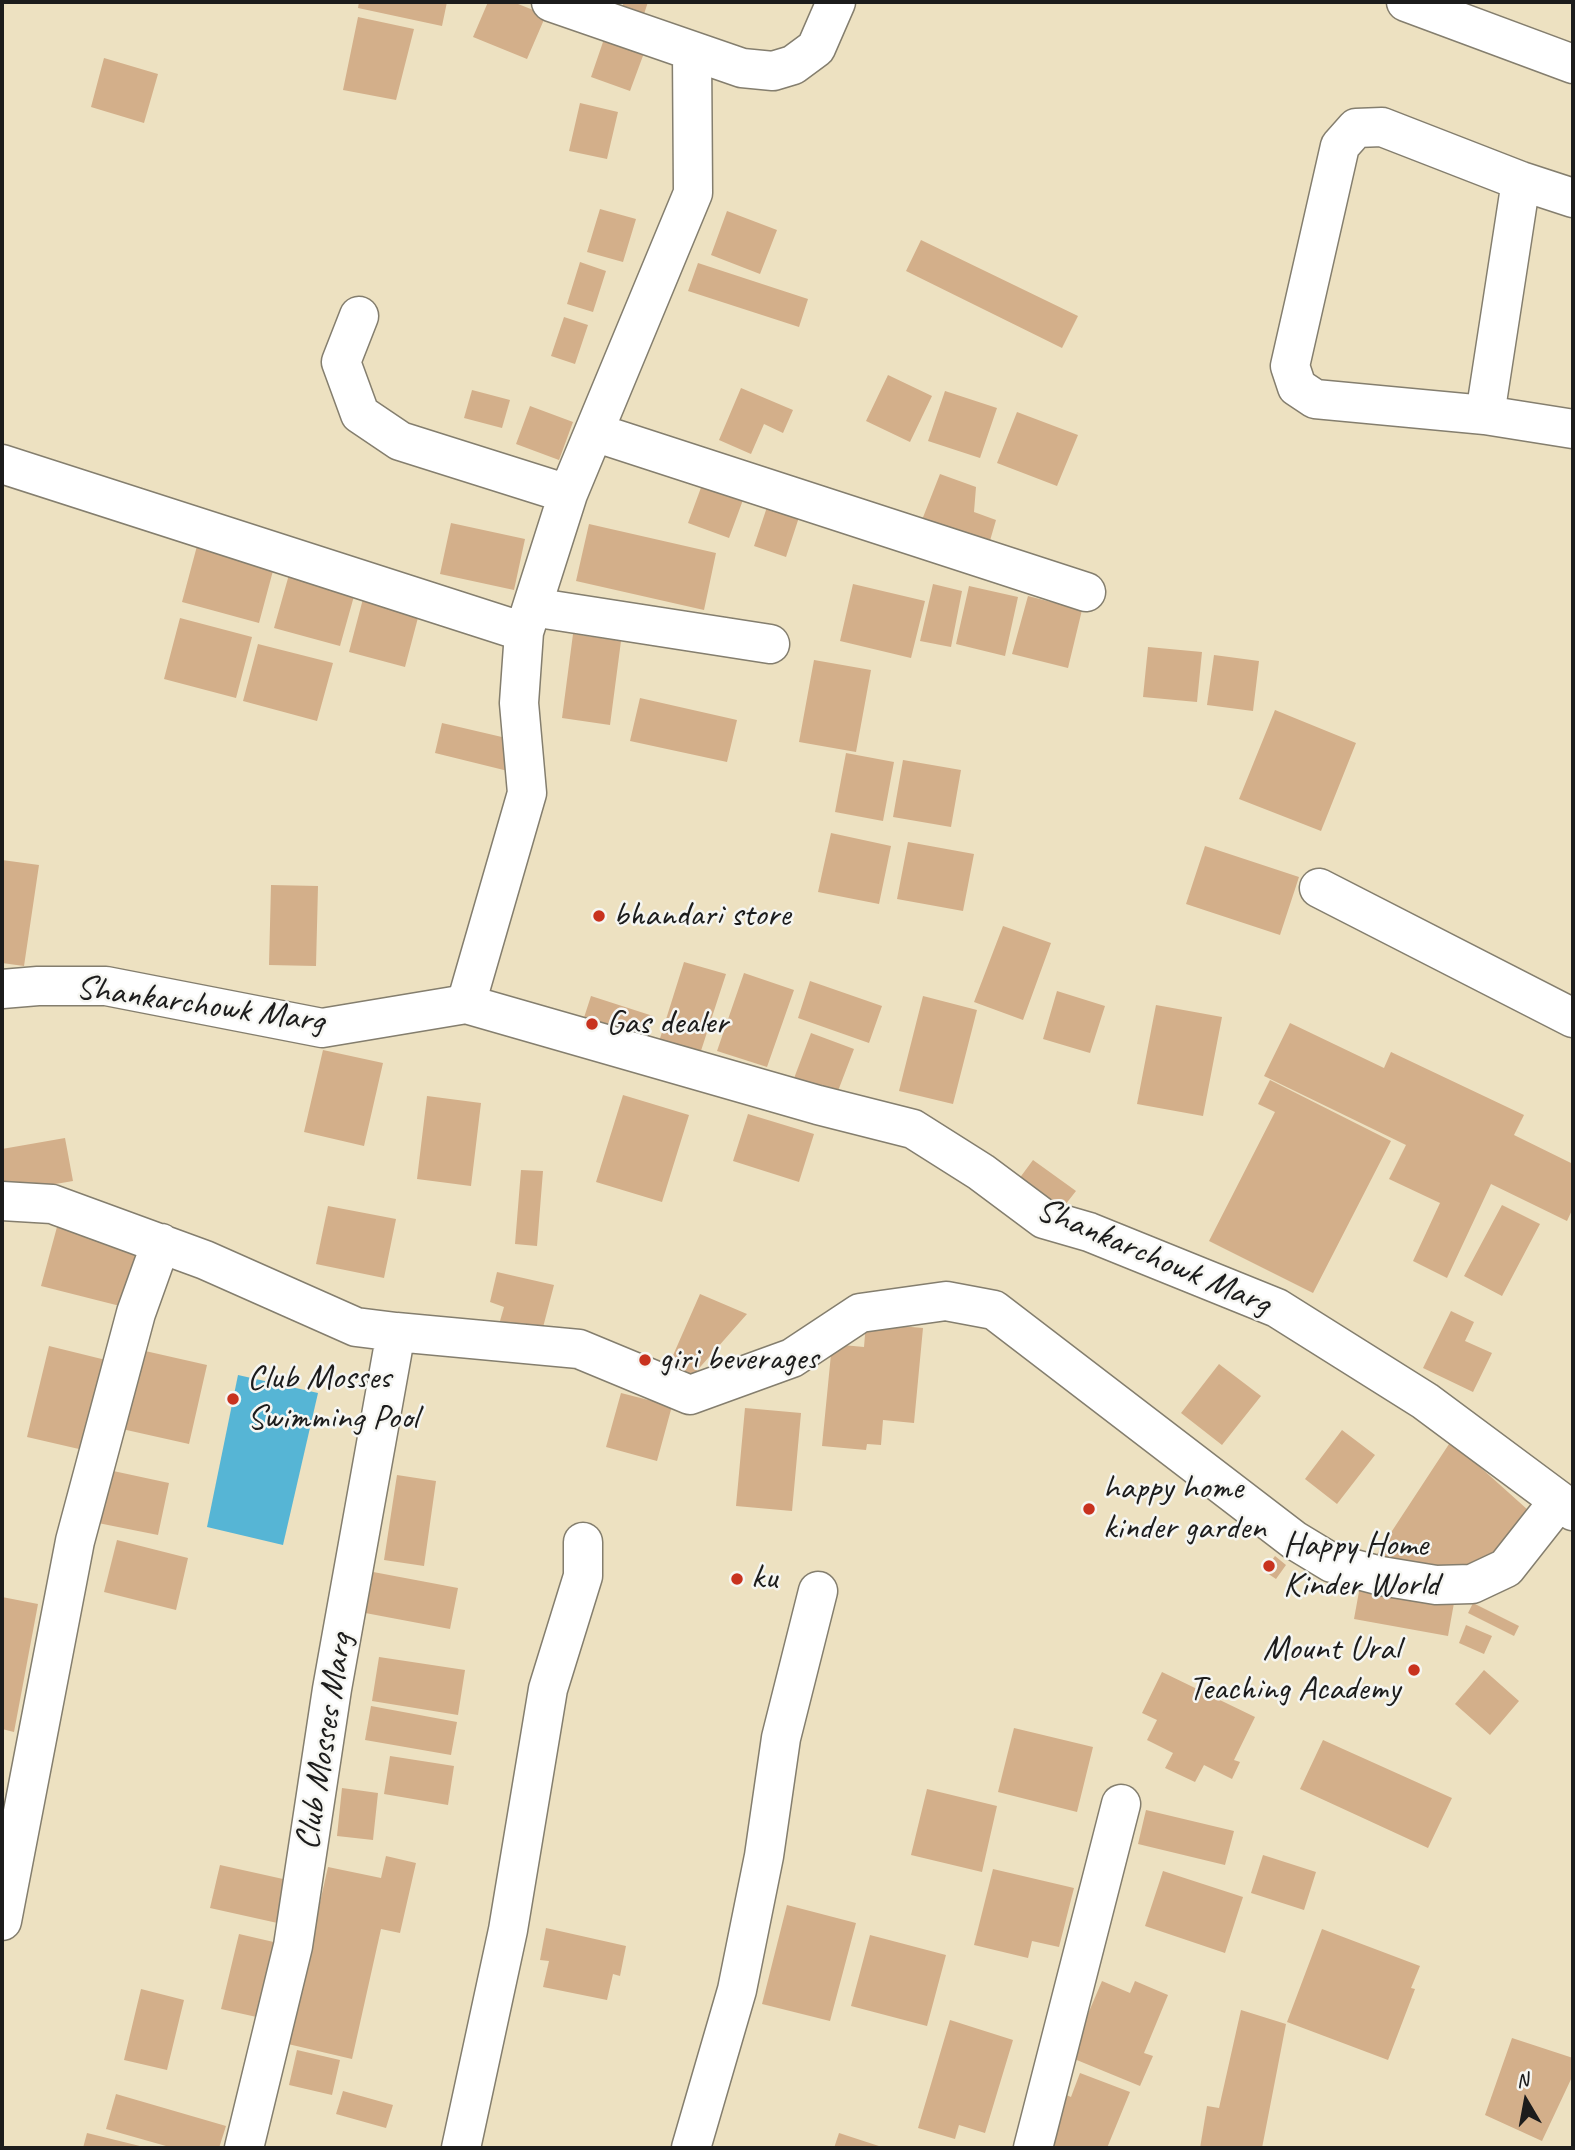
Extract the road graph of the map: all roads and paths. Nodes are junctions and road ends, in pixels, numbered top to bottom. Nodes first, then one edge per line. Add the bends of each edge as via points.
1 (551, 2) edge
2 (836, 2) edge
3 (1406, 2) edge
4 (692, 51) junction
5 (1573, 64) edge
6 (1521, 181) junction
7 (1573, 198) edge
8 (359, 316) dead end
9 (1485, 415) junction
10 (1573, 429) edge
11 (594, 432) junction
12 (2, 464) edge
13 (569, 494) junction
14 (1086, 592) dead end
15 (528, 620) junction
16 (770, 644) dead end
17 (1319, 888) dead end
18 (2, 989) edge
19 (466, 1004) junction
20 (1573, 1018) edge
21 (2, 1201) edge
22 (161, 1243) junction
23 (396, 1332) junction
24 (1566, 1507) edge
25 (583, 1542) dead end
26 (818, 1591) dead end
27 (1121, 1804) dead end
28 (2, 1921) edge
29 (244, 2148) edge
30 (461, 2148) edge
31 (691, 2148) edge
32 (1033, 2148) edge

1 - 4 street
2 - 4 street via 817,48 793,65 773,71 742,68
3 - 5 street
4 - 11 street via 693,192
6 - 7 street
6 - 9 street
6 - 9 street via 1382,127 1356,128 1340,146 1290,366 1297,387 1315,399
8 - 13 street via 341,362 360,414 400,441
9 - 10 street
11 - 13 street
11 - 14 street
12 - 15 street
13 - 15 street
15 - 16 street
15 - 19 street via 519,703 527,793
17 - 20 street
18 - 19 street, Shankarchowk Marg via 106,986 322,1028
19 - 24 street, Shankarchowk Marg via 912,1129 1045,1219 1277,1308 1425,1401
21 - 22 street via 52,1204
22 - 23 street via 356,1327
22 - 28 street via 136,1313 75,1541
23 - 24 street via 579,1349 690,1395 792,1358 860,1313 946,1301 993,1310 1294,1541 1332,1563 1436,1585 1472,1584 1506,1568
23 - 29 street, Club Mosses Marg via 332,1689 293,1946
25 - 30 street via 583,1576 548,1689 508,1930
26 - 31 street via 781,1738 764,1856 737,1990
27 - 32 street

